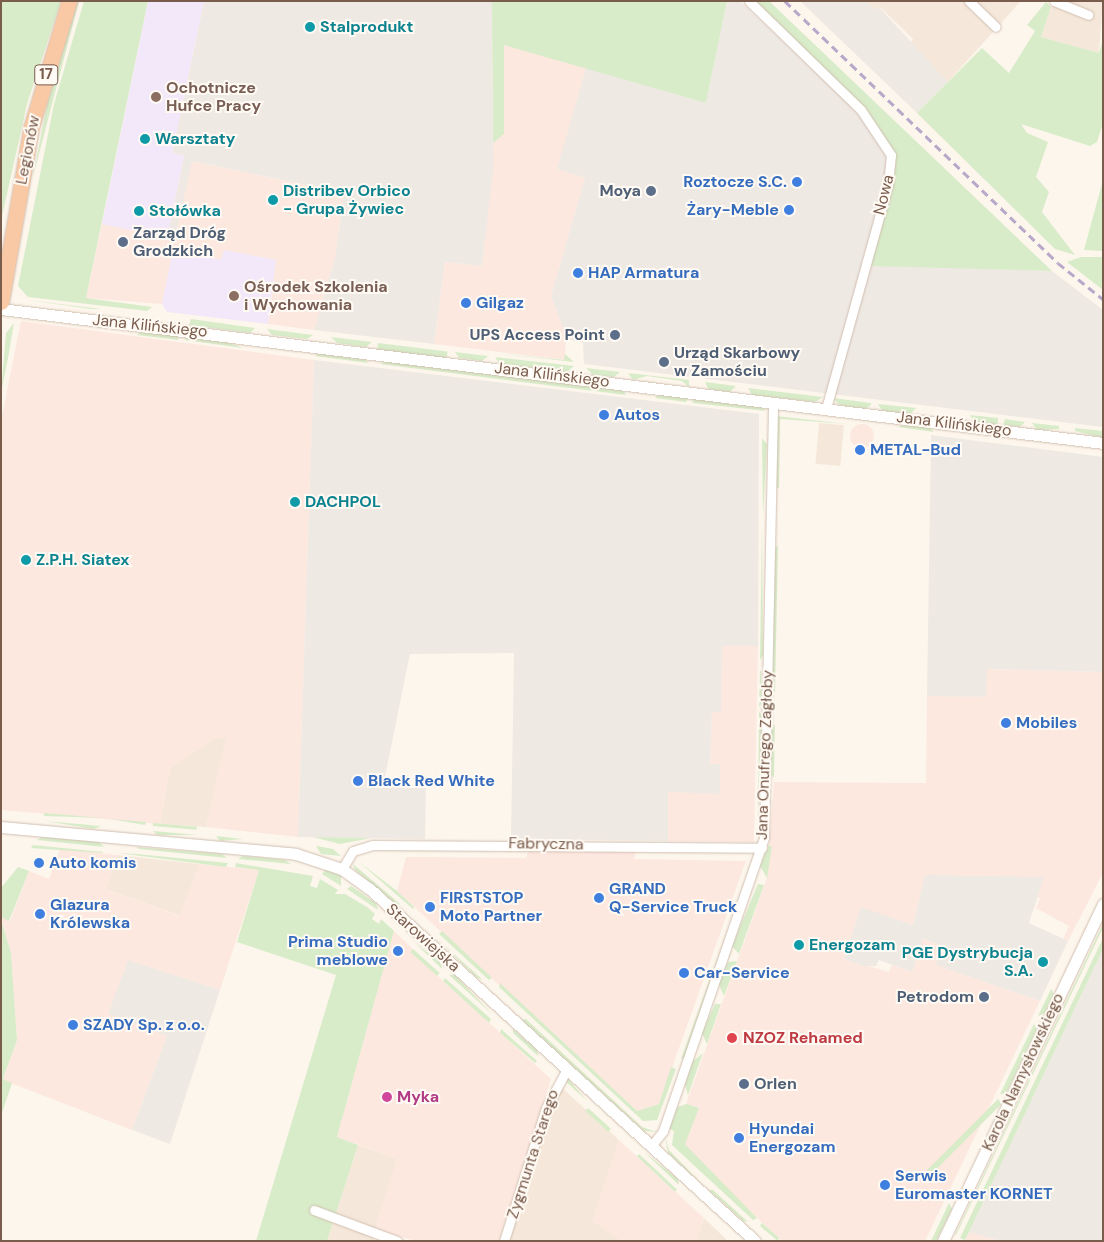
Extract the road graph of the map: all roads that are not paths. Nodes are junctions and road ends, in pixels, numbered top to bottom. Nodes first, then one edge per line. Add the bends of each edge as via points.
1 (69, 1) edge
2 (749, 1) edge
3 (969, 1) edge
4 (1054, 1) edge
5 (1088, 15) dead end
6 (996, 27) dead end
7 (1, 302) edge
8 (1, 309) edge
9 (773, 402) junction
10 (826, 409) junction
11 (1103, 443) edge
12 (2, 827) edge
13 (762, 848) junction
14 (342, 869) junction
15 (1103, 904) edge
16 (568, 1070) junction
17 (651, 1146) junction
18 (314, 1210) dead end
19 (397, 1241) edge
20 (504, 1241) edge
21 (755, 1241) edge
22 (942, 1241) edge

1 - 7 highway, Legionów / 17 via 28,141
2 - 10 street, Nowa via 857,105 891,155 888,185
3 - 6 street
4 - 5 street
8 - 9 street, Jana Kilińskiego
9 - 10 street, Jana Kilińskiego
9 - 13 street, Jana Onufrego Zagłoby
10 - 11 street, Jana Kilińskiego
12 - 14 street, Starowiejska via 296,854
13 - 14 street, Fabryczna via 373,845 353,852
13 - 17 street, Jana Onufrego Zagłoby via 663,1131
14 - 16 street, Starowiejska via 370,889
15 - 22 street, Karola Namysłowskiego
16 - 17 street, Starowiejska
16 - 20 street, Zygmunta Starego via 546,1108
17 - 21 street, Starowiejska
18 - 19 street

